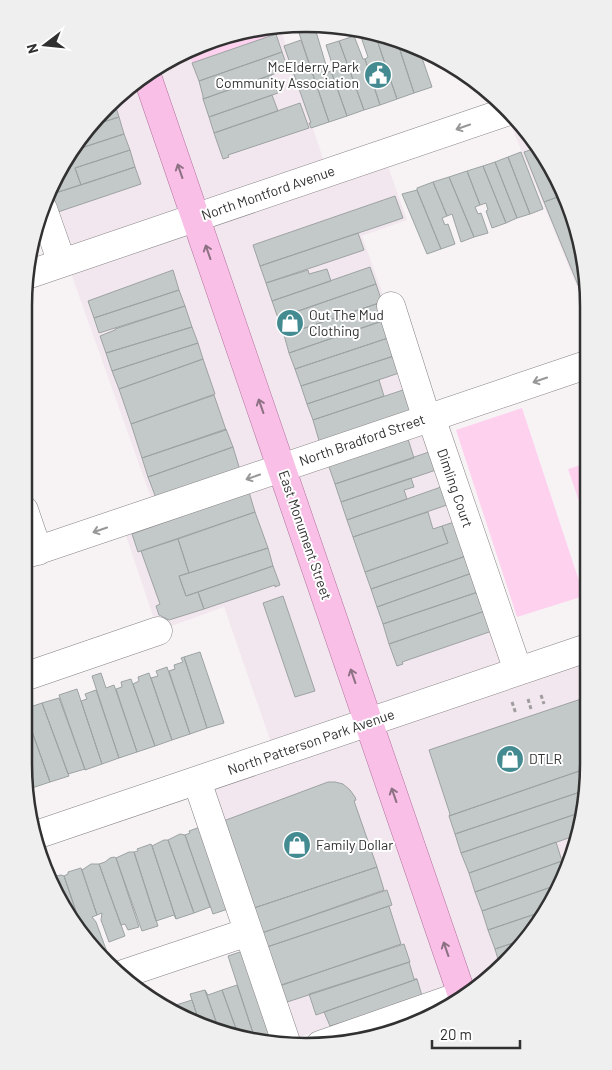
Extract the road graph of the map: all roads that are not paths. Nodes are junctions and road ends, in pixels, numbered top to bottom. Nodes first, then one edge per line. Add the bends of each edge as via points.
1 (149, 82) edge
2 (500, 114) edge
3 (196, 217) junction
4 (47, 219) edge
5 (62, 262) junction
6 (35, 271) edge
7 (391, 306) dead end
8 (580, 367) edge
9 (427, 418) junction
10 (281, 467) junction
11 (32, 553) edge
12 (158, 631) dead end
13 (580, 652) edge
14 (32, 674) edge
15 (522, 682) junction
16 (369, 722) junction
17 (197, 780) junction
18 (42, 833) edge
19 (248, 932) junction
20 (129, 972) edge
21 (459, 990) edge
22 (435, 1005) edge
23 (356, 1033) edge
24 (284, 1037) edge

3 -> 1 main road, East Monument Street
2 -> 3 street, North Montford Avenue
3 - 5 street, North Montford Avenue
10 -> 3 main road, East Monument Street
4 - 5 street
5 - 6 street, North Montford Avenue
7 - 9 street, Dimling Court
8 -> 9 street, North Bradford Street
9 - 10 street, North Bradford Street
9 - 15 street, Dimling Court via 435,429
10 -> 11 street, North Bradford Street
16 -> 10 main road, East Monument Street
12 - 14 street
13 - 15 street, North Patterson Park Avenue
15 - 16 street, North Patterson Park Avenue
16 - 17 street, North Patterson Park Avenue
21 -> 16 main road, East Monument Street
17 - 18 street, North Patterson Park Avenue
17 - 19 street
19 - 20 street
19 - 24 street
22 - 23 street

